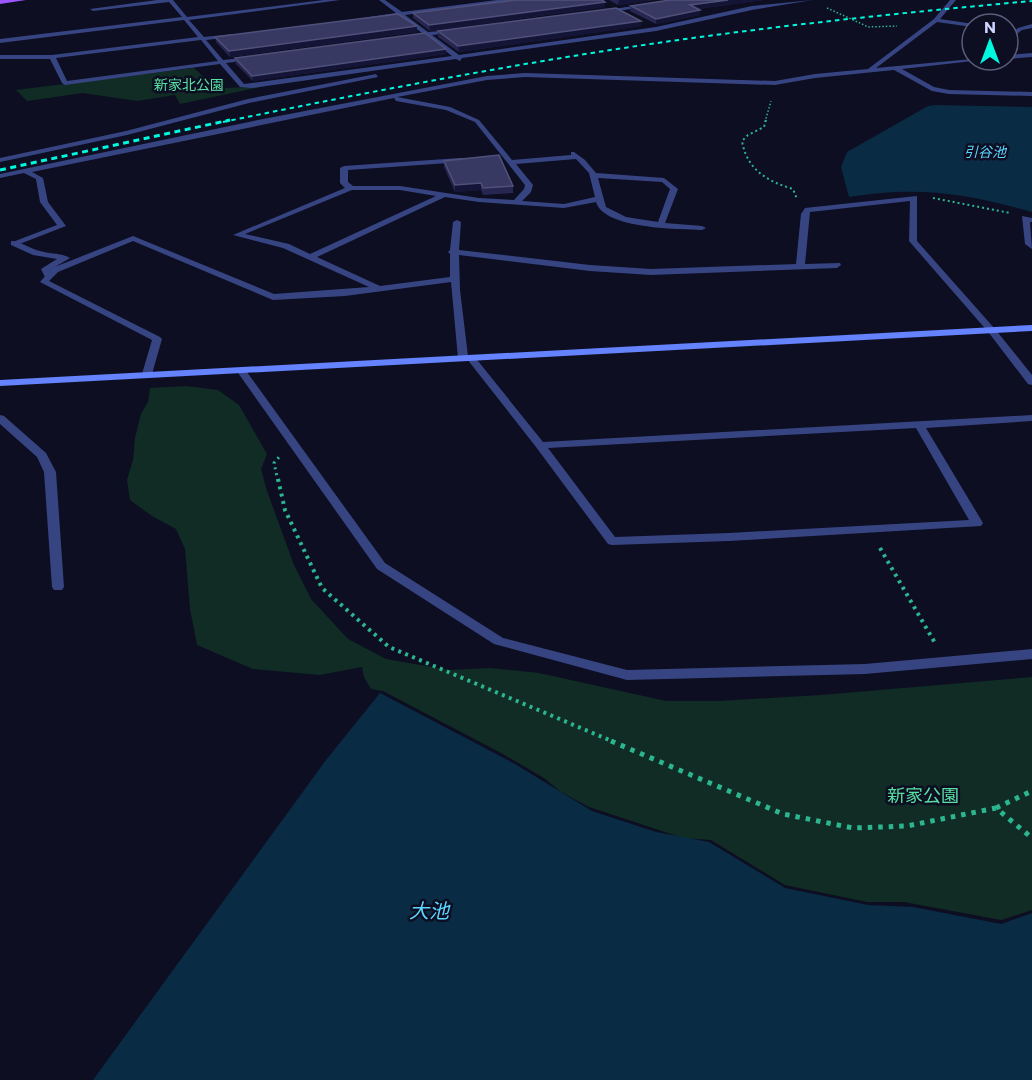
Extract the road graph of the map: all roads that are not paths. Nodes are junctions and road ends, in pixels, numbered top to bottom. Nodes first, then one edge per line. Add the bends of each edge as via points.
1 (22, 0) edge
2 (170, 0) edge
3 (338, 0) edge
4 (382, 0) edge
5 (509, 0) edge
6 (810, 0) edge
7 (953, 0) edge
8 (0, 2) edge
9 (608, 4) dead end
10 (650, 4) edge
11 (93, 9) dead end
12 (617, 9) junction
13 (593, 12) edge
14 (400, 14) junction
15 (627, 14) edge
16 (185, 18) junction
17 (936, 20) junction
18 (342, 21) edge
19 (960, 23) edge
20 (646, 24) edge
21 (463, 29) edge
22 (656, 29) junction
23 (237, 34) edge
24 (428, 34) junction
25 (405, 37) edge
26 (202, 39) junction
27 (0, 40) edge
28 (0, 57) edge
29 (52, 57) junction
30 (256, 57) edge
31 (459, 57) junction
32 (222, 62) junction
33 (960, 62) edge
34 (895, 68) junction
35 (870, 70) junction
36 (1032, 94) edge
37 (382, 97) junction
38 (494, 157) edge
39 (471, 159) edge
40 (508, 159) junction
41 (0, 160) edge
42 (25, 171) junction
43 (594, 175) junction
44 (0, 176) edge
45 (351, 188) junction
46 (444, 195) junction
47 (599, 199) junction
48 (517, 201) junction
49 (1029, 219) edge
50 (457, 222) dead end
51 (661, 224) junction
52 (702, 228) dead end
53 (1032, 247) edge
54 (452, 252) junction
55 (310, 257) junction
56 (837, 266) dead end
57 (800, 267) junction
58 (49, 277) junction
59 (453, 279) junction
60 (379, 289) junction
61 (1032, 328) edge
62 (992, 331) junction
63 (467, 358) junction
64 (241, 370) junction
65 (147, 375) junction
66 (1032, 382) edge
67 (0, 384) edge
68 (0, 418) edge
69 (1032, 418) edge
70 (919, 425) junction
71 (540, 445) junction
72 (58, 587) dead end
73 (1032, 654) edge

1 - 8 main road
2 - 11 street
2 - 16 street
3 - 16 street
4 - 14 street
5 - 14 street
6 - 22 street
7 - 17 street
9 - 12 street
10 - 12 street
12 - 13 street
12 - 15 street
14 - 18 street
14 - 24 street
16 - 26 street
16 - 27 street
17 - 19 street
17 - 35 street
20 - 22 street
21 - 24 street
22 - 31 street
23 - 26 street
24 - 25 street
24 - 31 street
26 - 29 street
26 - 32 street
28 - 29 street
29 - 32 street via 65,83
30 - 32 street
31 - 32 street via 252,86 242,86
31 - 41 street via 463,62 248,101 127,133
33 - 34 street
34 - 35 street
34 - 36 street via 932,89
35 - 37 street via 776,83 504,76
37 - 40 street via 461,112 477,121
37 - 42 street
38 - 40 street
39 - 45 street via 344,168 344,183
40 - 43 street via 576,155
40 - 48 street via 529,185
42 - 44 street
42 - 58 street via 39,178 44,202 62,226 14,243 36,254 66,258 45,269
43 - 47 street
43 - 51 street via 664,180 674,189
45 - 46 street via 400,188
45 - 55 street via 237,235 286,246
46 - 48 street
46 - 55 street
47 - 48 street via 564,206
47 - 51 street via 602,208 612,216
49 - 53 street
50 - 54 street
51 - 52 street
54 - 57 street via 651,272
54 - 59 street
55 - 60 street
56 - 57 street
57 - 62 street via 808,210 914,198 913,241
58 - 60 street via 55,270 133,238 273,297
58 - 65 street via 44,282 157,339
59 - 60 street
59 - 63 street
61 - 62 street
62 - 63 street
62 - 66 street
63 - 64 street
63 - 71 street
64 - 65 street
64 - 73 street via 381,566 499,641 627,675 865,669
65 - 67 street
68 - 72 street via 42,455 50,472
69 - 70 street
70 - 71 street
70 - 71 street via 976,523 612,541

